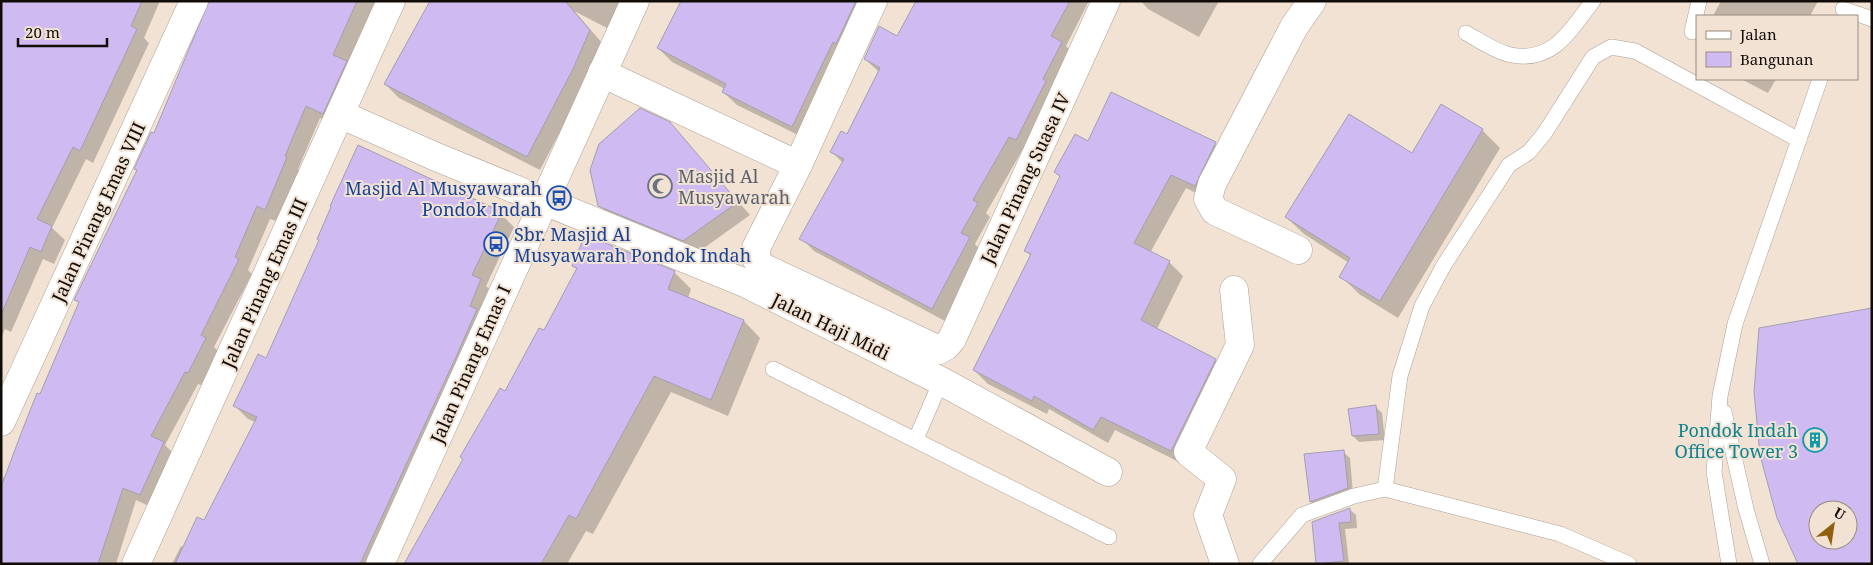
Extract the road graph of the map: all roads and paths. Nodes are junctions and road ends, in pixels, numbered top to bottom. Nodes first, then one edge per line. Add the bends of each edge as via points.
1 (194, 1) edge
2 (391, 1) edge
3 (635, 1) edge
4 (873, 1) edge
5 (1106, 1) edge
6 (1312, 1) edge
7 (1593, 1) edge
8 (1699, 1) edge
9 (1843, 9) edge
10 (1872, 19) edge
11 (1692, 32) dead end
12 (1466, 33) dead end
13 (602, 73) junction
14 (1820, 80) edge
15 (340, 114) junction
16 (1799, 140) junction
17 (798, 165) junction
18 (544, 201) junction
19 (1298, 250) dead end
20 (1234, 290) dead end
21 (773, 369) dead end
22 (941, 381) junction
23 (1720, 396) junction
24 (1, 422) edge
25 (916, 439) junction
26 (1108, 472) dead end
27 (1385, 489) junction
28 (1109, 537) dead end
29 (1614, 557) junction
30 (136, 564) edge
31 (380, 564) edge
32 (1225, 564) edge
33 (1260, 564) edge
34 (1594, 564) edge
35 (1629, 564) edge
36 (1730, 564) edge
37 (1762, 564) edge

1 - 24 street, Jalan Pinang Emas VIII
2 - 15 street, Jalan Pinang Emas III
3 - 13 street, Jalan Pinang Emas I
4 - 17 street
5 - 17 street, Jalan Pinang Suasa IV via 952,339 939,350 760,266 756,248
6 - 19 street via 1294,27 1212,184 1208,199 1214,211
7 - 12 lane via 1563,40 1549,52 1531,56 1510,55
8 - 11 lane
9 - 10 lane
13 - 17 street
13 - 18 street, Jalan Pinang Emas I
14 - 16 lane
15 - 18 street, Jalan Haji Midi
15 - 30 street, Jalan Pinang Emas III
16 - 23 lane via 1735,324
16 - 27 lane via 1634,51 1611,47 1593,57 1544,134 1529,152 1509,165 1444,265 1422,306 1400,376
18 - 22 street, Jalan Haji Midi via 745,283
18 - 31 street, Jalan Pinang Emas I
20 - 32 street via 1240,345 1188,452 1222,479 1208,515
21 - 25 lane
22 - 25 lane
22 - 26 street, Jalan Haji Midi
23 - 36 lane via 1714,472
23 - 37 lane
25 - 28 lane
27 - 29 lane via 1560,534
27 - 33 lane via 1354,496 1302,515
29 - 34 lane via 1597,560
29 - 35 lane

